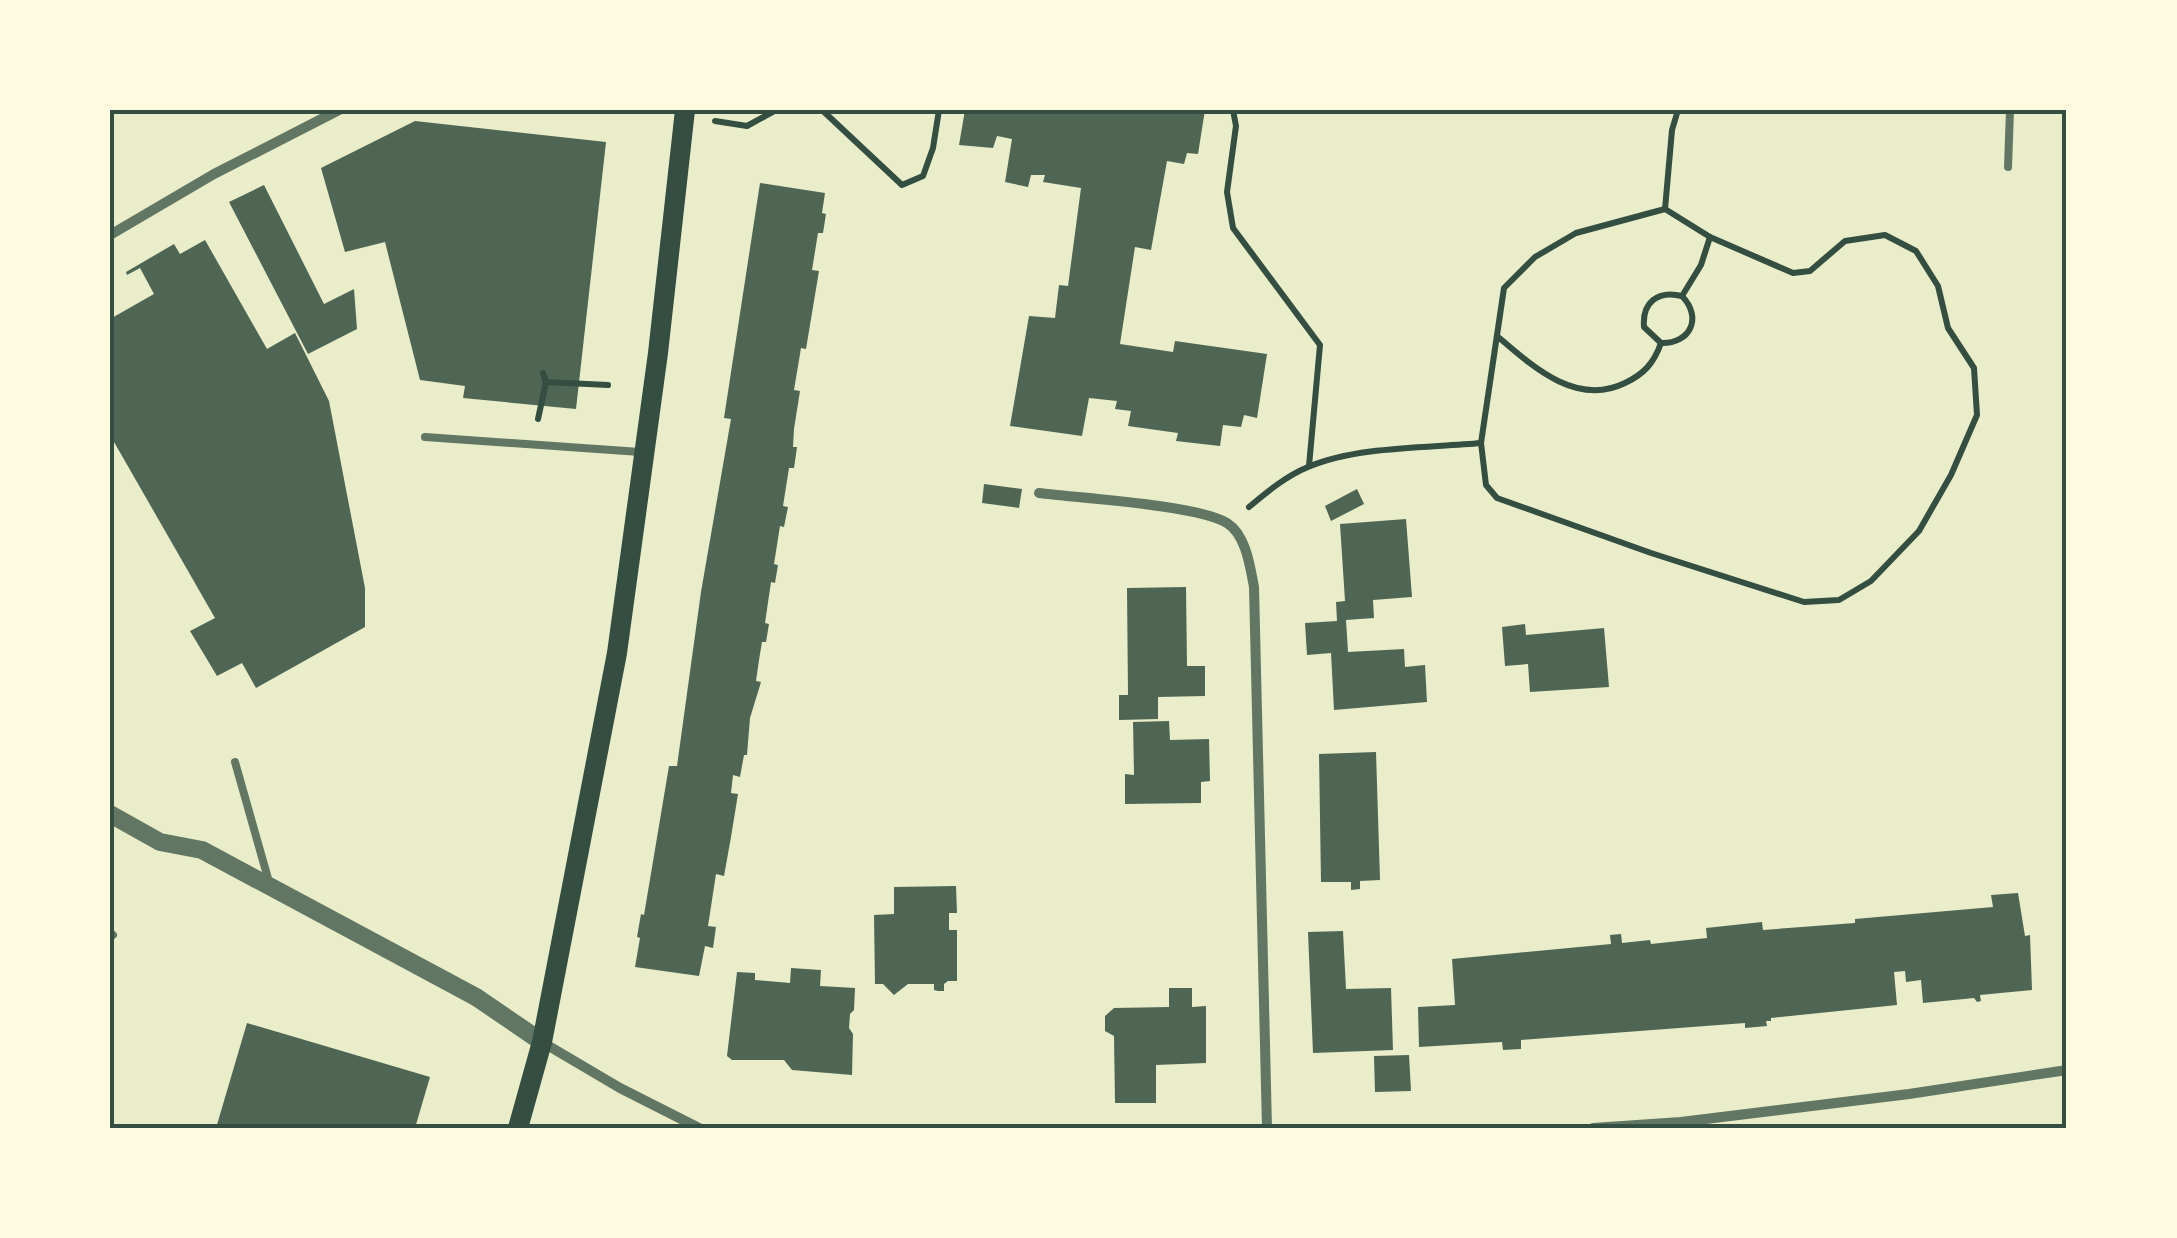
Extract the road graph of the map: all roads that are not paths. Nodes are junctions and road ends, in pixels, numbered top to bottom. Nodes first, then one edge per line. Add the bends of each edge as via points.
1 (339, 110) edge
2 (2010, 110) edge
3 (685, 113) edge
4 (2008, 167) dead end
5 (110, 234) edge
6 (425, 437) dead end
7 (645, 452) junction
8 (1039, 493) dead end
9 (235, 762) dead end
10 (111, 817) edge
11 (271, 887) junction
12 (542, 1042) junction
13 (2067, 1070) edge
14 (518, 1128) edge
15 (700, 1128) edge
16 (1267, 1128) edge
17 (1593, 1128) edge

1 - 5 street
2 - 4 lane
3 - 7 main road
6 - 7 lane
7 - 12 main road via 617,653
8 - 16 street via 1191,512 1229,524 1247,552 1254,587
9 - 11 lane
10 - 11 street via 160,842 202,850
11 - 12 street via 476,997
12 - 14 main road
12 - 15 street
13 - 17 street

